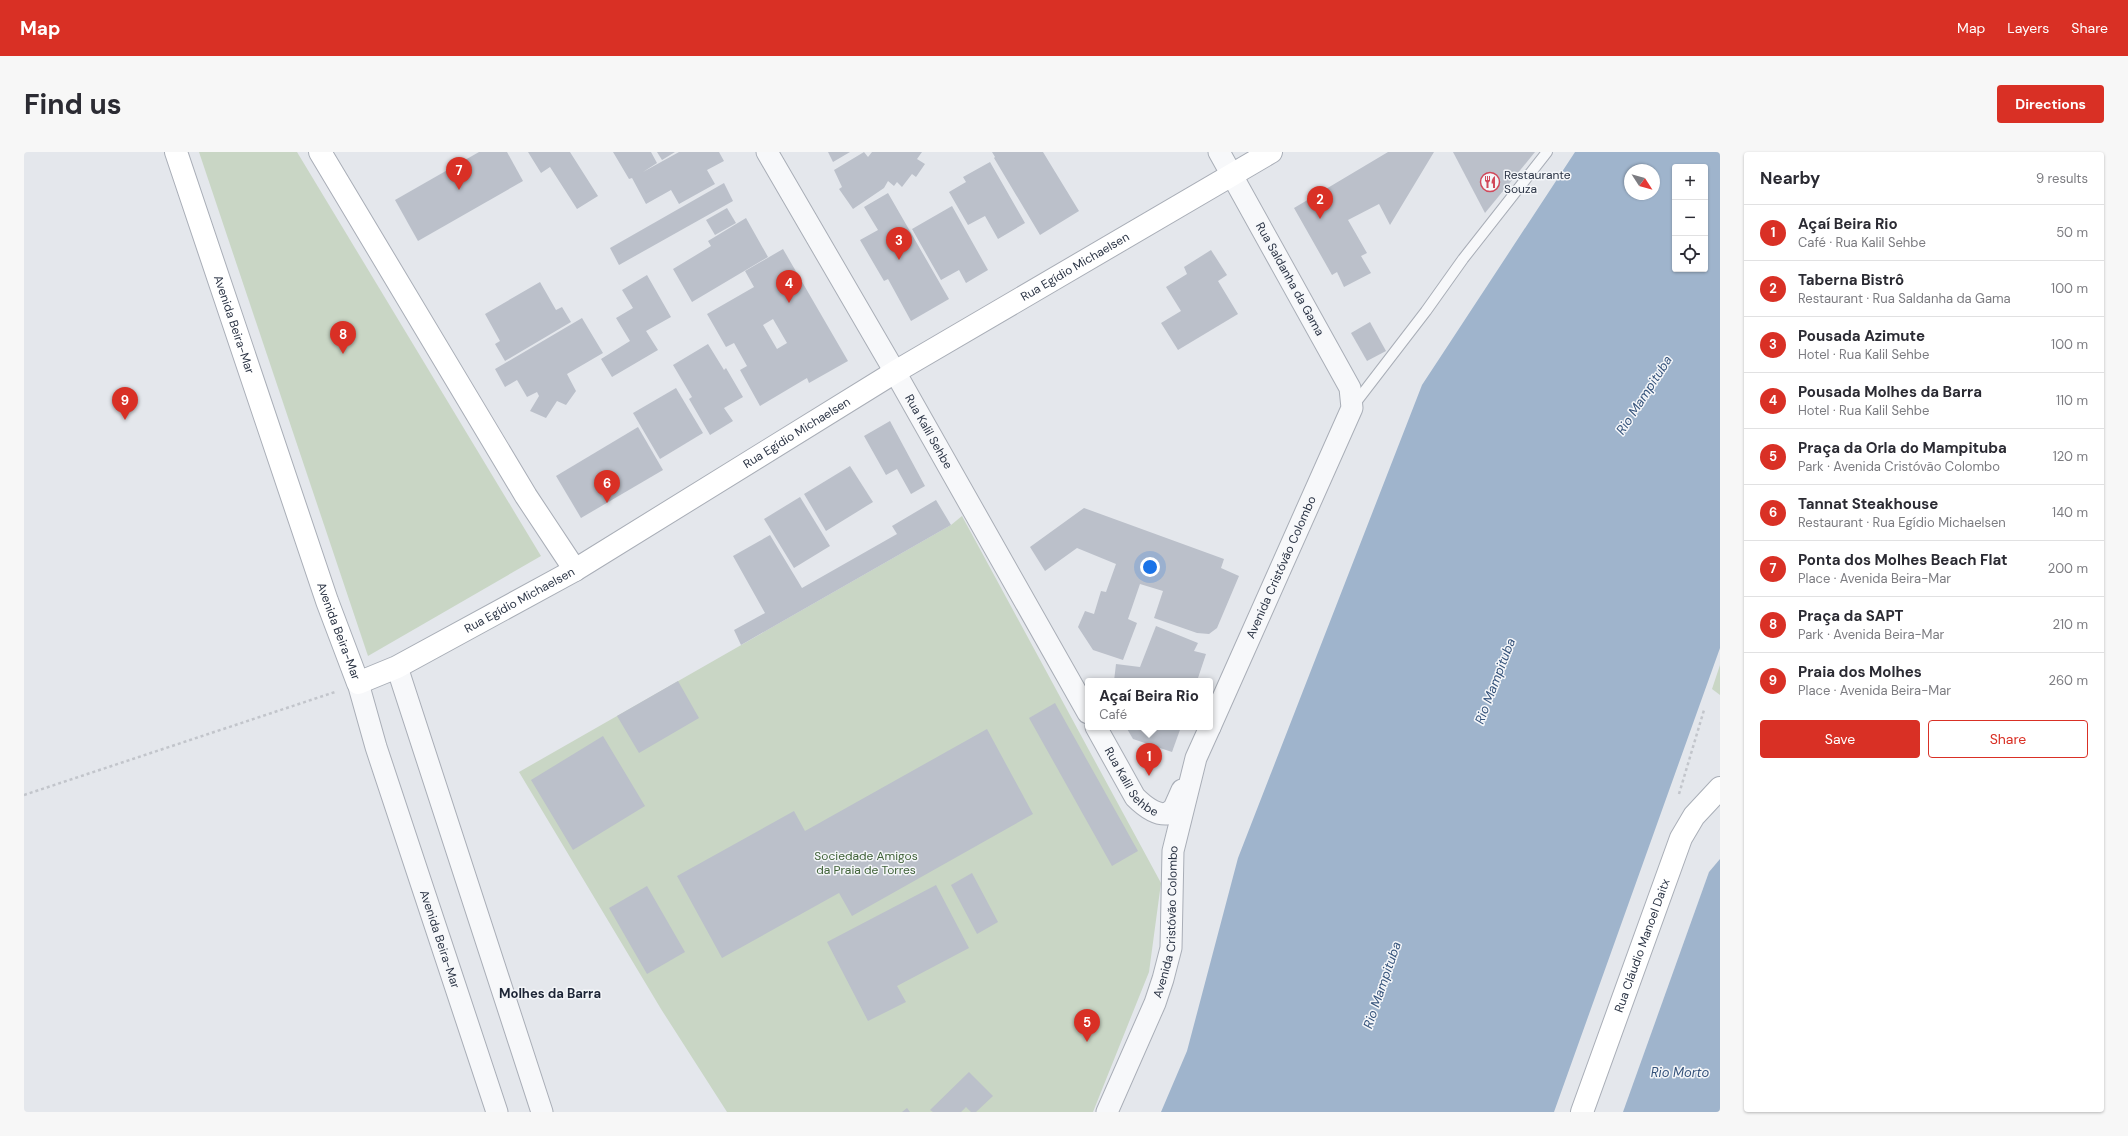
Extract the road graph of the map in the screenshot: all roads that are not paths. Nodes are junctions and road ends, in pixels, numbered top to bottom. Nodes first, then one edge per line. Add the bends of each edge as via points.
1 (176, 152) edge
2 (320, 152) edge
3 (767, 152) edge
4 (1219, 152) edge
5 (1271, 152) edge
6 (1547, 152) edge
7 (1232, 174) junction
8 (895, 372) junction
9 (1352, 408) junction
10 (575, 570) junction
11 (397, 667) junction
12 (358, 683) junction
13 (1085, 708) edge
14 (1213, 720) edge
15 (1098, 730) edge
16 (1209, 730) edge
17 (1196, 758) junction
18 (1720, 788) edge
19 (497, 1112) edge
20 (542, 1112) edge
21 (1107, 1112) edge
22 (1582, 1112) edge

1 - 12 street, Avenida Beira-Mar via 327,601
2 - 10 street via 526,496
3 - 8 street, Rua Kalil Sehbe
4 - 7 street, Rua Saldanha da Gama
5 - 7 street, Rua Egídio Michaelsen
6 - 9 lane via 1467,253
7 - 8 street, Rua Egídio Michaelsen
7 - 9 street, Rua Saldanha da Gama via 1350,388
8 - 10 street, Rua Egídio Michaelsen
8 - 13 street, Rua Kalil Sehbe
9 - 14 street, Avenida Cristóvão Colombo
10 - 11 street, Rua Egídio Michaelsen
11 - 12 street, Rua Egídio Michaelsen
11 - 20 street
12 - 19 street, Avenida Beira-Mar via 378,754
15 - 17 street, Rua Kalil Sehbe via 1135,797 1157,812 1167,814 1174,808
16 - 17 street, Avenida Cristóvão Colombo
17 - 21 street, Avenida Cristóvão Colombo via 1174,851 1171,948 1155,1003
18 - 22 street, Rua Cláudio Manoel Daitx via 1697,812 1681,838

